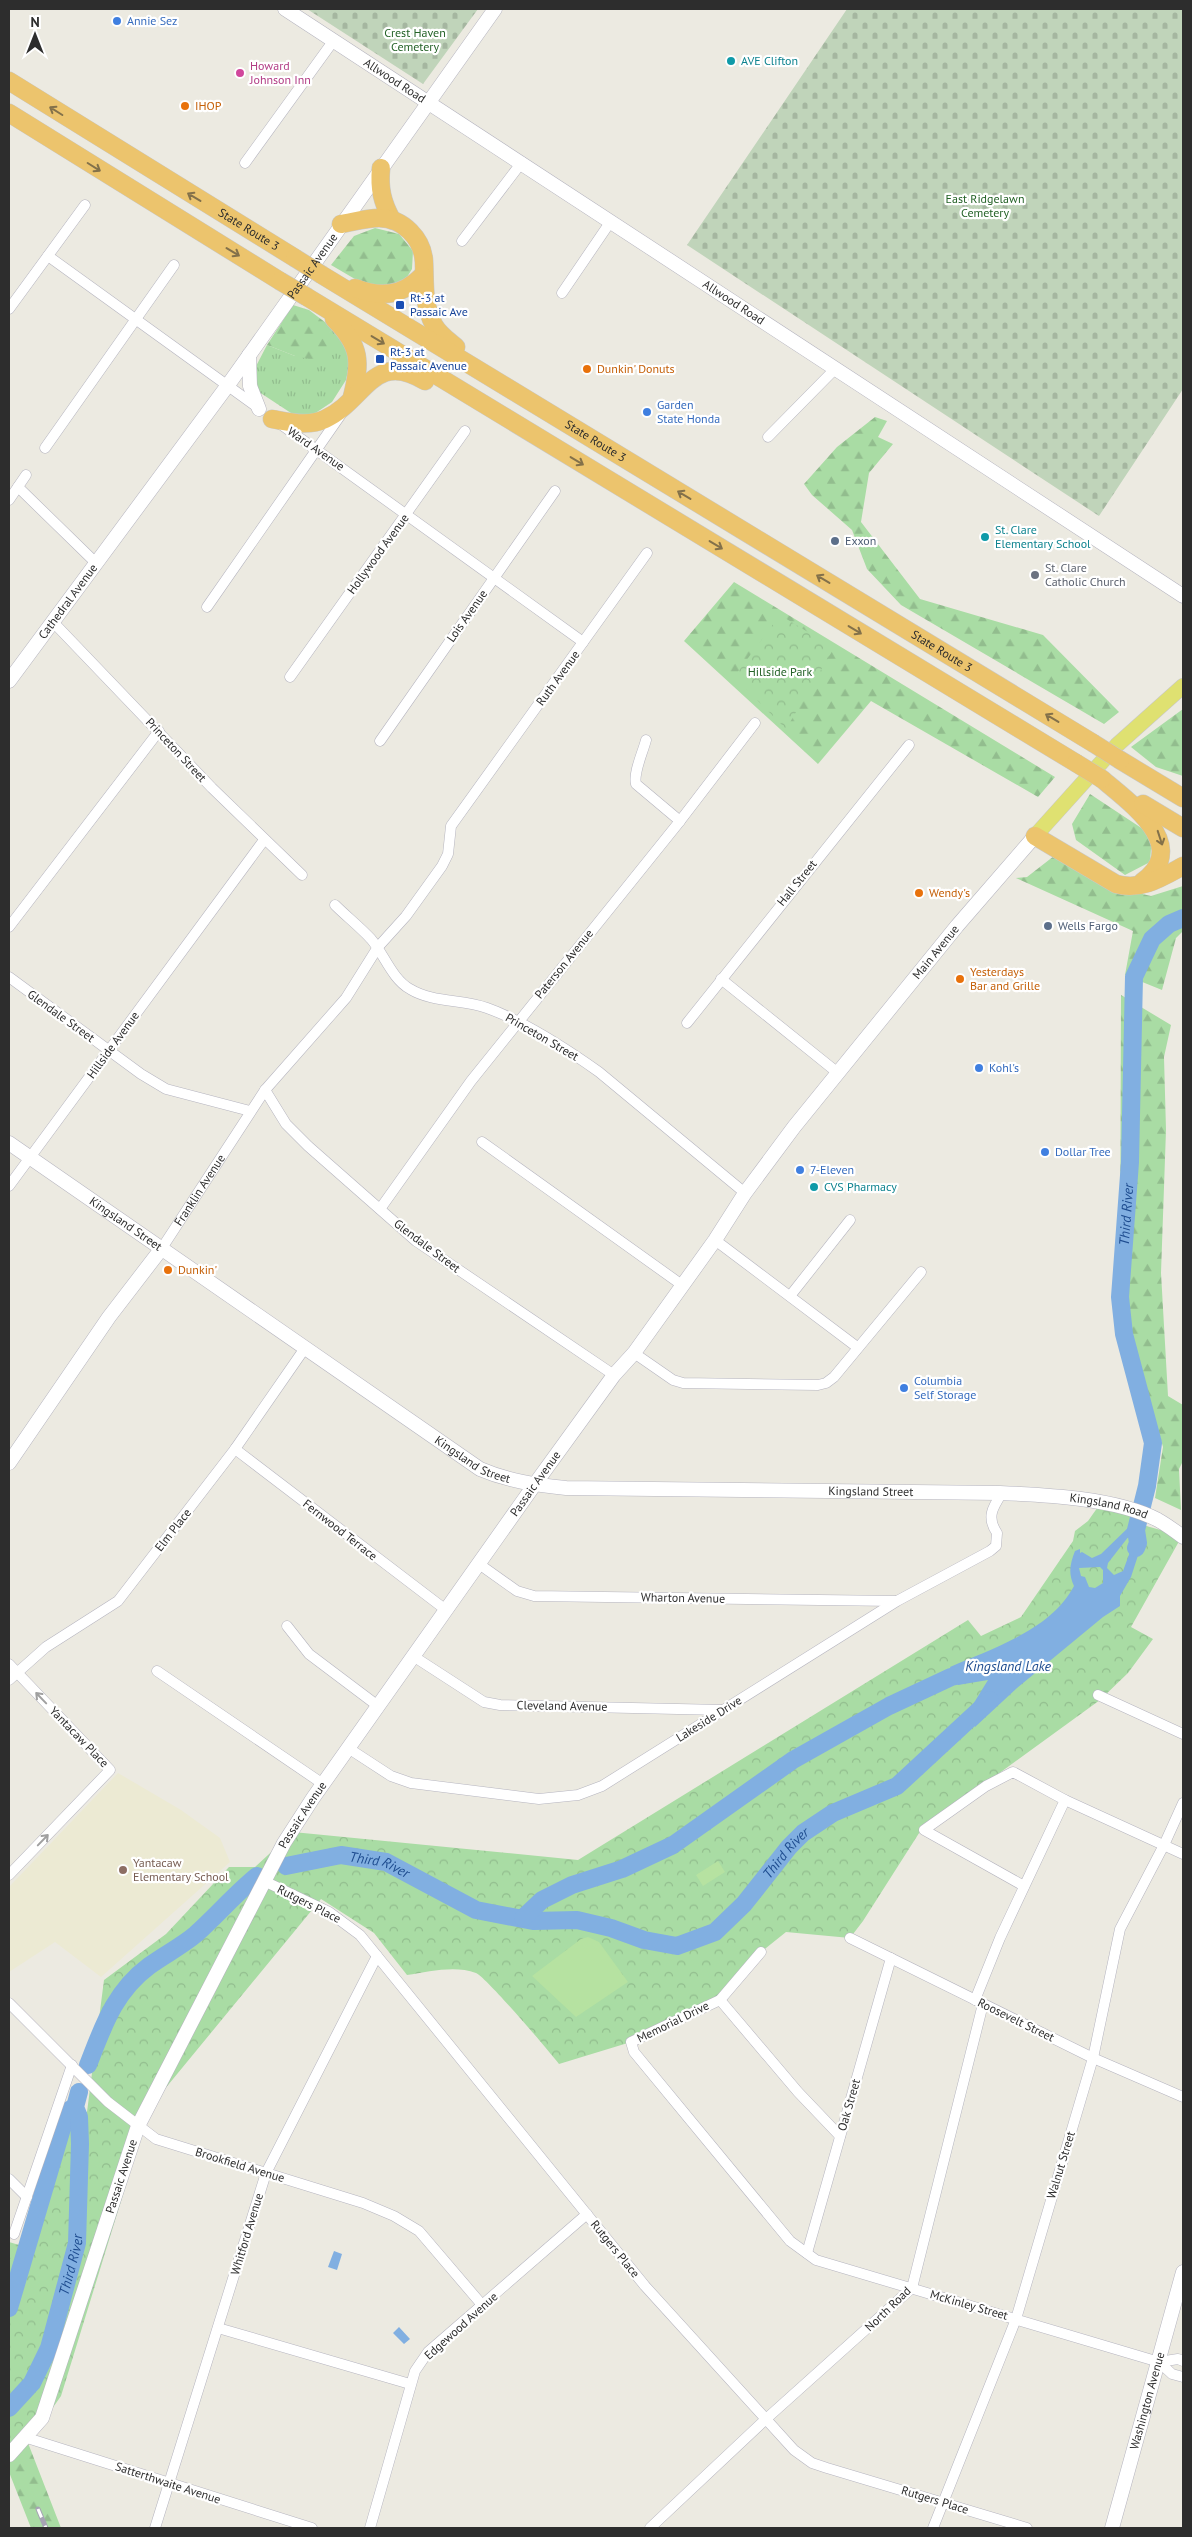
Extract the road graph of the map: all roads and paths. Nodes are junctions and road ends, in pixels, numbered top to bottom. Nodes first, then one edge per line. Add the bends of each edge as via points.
1 (285, 9) edge
2 (495, 9) edge
3 (334, 40) junction
4 (9, 81) edge
5 (429, 102) junction
6 (9, 113) edge
7 (522, 162) junction
8 (245, 163) dead end
9 (381, 168) junction
10 (85, 205) dead end
11 (344, 219) junction
12 (392, 220) junction
13 (611, 221) junction
14 (462, 241) dead end
15 (48, 256) junction
16 (174, 265) dead end
17 (322, 275) junction
18 (422, 276) junction
19 (562, 293) dead end
20 (307, 297) junction
21 (9, 309) edge
22 (136, 319) junction
23 (248, 355) junction
24 (835, 369) junction
25 (485, 374) junction
26 (228, 385) junction
27 (352, 398) junction
28 (266, 414) junction
29 (465, 431) dead end
30 (768, 437) dead end
31 (548, 443) junction
32 (45, 448) dead end
33 (318, 450) junction
34 (26, 475) dead end
35 (18, 488) junction
36 (555, 491) dead end
37 (9, 500) edge
38 (406, 515) junction
39 (127, 523) joint
40 (647, 553) dead end
41 (97, 564) junction
42 (494, 578) junction
43 (1183, 596) edge
44 (207, 607) dead end
45 (54, 623) junction
46 (584, 642) junction
47 (290, 677) dead end
48 (9, 681) edge
49 (1183, 686) edge
50 (754, 723) dead end
51 (159, 731) junction
52 (646, 740) dead end
53 (380, 741) dead end
54 (909, 745) dead end
55 (1120, 760) junction
56 (1102, 780) junction
57 (1183, 787) edge
58 (1183, 798) edge
59 (680, 821) junction
60 (1183, 828) edge
61 (1035, 836) junction
62 (264, 840) junction
63 (1183, 866) edge
64 (302, 874) dead end
65 (1128, 887) junction
66 (334, 905) dead end
67 (9, 927) edge
68 (378, 947) junction
69 (9, 977) edge
70 (721, 980) junction
71 (517, 1022) junction
72 (687, 1023) dead end
73 (109, 1050) junction
74 (838, 1073) junction
75 (265, 1090) junction
76 (250, 1111) junction
77 (482, 1142) dead end
78 (9, 1143) edge
79 (30, 1158) junction
80 (9, 1186) edge
81 (745, 1193) junction
82 (380, 1209) junction
83 (850, 1220) dead end
84 (715, 1240) junction
85 (162, 1248) junction
86 (921, 1272) dead end
87 (682, 1285) junction
88 (790, 1296) junction
89 (857, 1347) junction
90 (305, 1348) junction
91 (634, 1353) junction
92 (614, 1375) junction
93 (235, 1449) junction
94 (9, 1463) edge
95 (535, 1484) junction
96 (1002, 1493) junction
97 (1029, 1494) joint
98 (1183, 1537) edge
99 (479, 1564) junction
100 (897, 1601) junction
101 (446, 1610) junction
102 (287, 1626) dead end
103 (413, 1656) junction
104 (9, 1664) edge
105 (157, 1671) dead end
106 (16, 1672) junction
107 (9, 1680) edge
108 (1098, 1695) dead end
109 (378, 1706) junction
110 (724, 1710) junction
111 (1183, 1734) edge
112 (348, 1748) junction
113 (323, 1784) junction
114 (1065, 1800) junction
115 (1183, 1803) edge
116 (1164, 1845) junction
117 (1183, 1854) edge
118 (9, 1875) edge
119 (264, 1881) junction
120 (1024, 1886) junction
121 (850, 1938) dead end
122 (761, 1952) dead end
123 (377, 1956) junction
124 (891, 1958) junction
125 (720, 2000) junction
126 (979, 2002) junction
127 (9, 2003) edge
128 (1093, 2058) junction
129 (72, 2065) junction
130 (1183, 2097) edge
131 (690, 2120) joint
132 (138, 2126) junction
133 (840, 2136) junction
134 (266, 2173) junction
135 (9, 2179) edge
136 (27, 2197) junction
137 (587, 2214) junction
138 (14, 2234) dead end
139 (807, 2253) junction
140 (1183, 2272) edge
141 (912, 2288) junction
142 (483, 2306) junction
143 (1016, 2318) junction
144 (218, 2328) junction
145 (1183, 2361) edge
146 (1159, 2362) junction
147 (1183, 2377) edge
148 (410, 2384) junction
149 (766, 2419) junction
150 (24, 2437) junction
151 (9, 2455) edge
152 (169, 2483) junction
153 (945, 2502) junction
154 (155, 2528) edge
155 (312, 2528) edge
156 (370, 2528) edge
157 (650, 2528) edge
158 (933, 2528) edge
159 (1027, 2528) edge
160 (1112, 2528) edge

1 - 3 main road, Allwood Road
2 - 5 main road, Passaic Avenue
3 - 5 main road, Allwood Road
3 - 8 street
17 -> 4 highway, State Route 3, bridge
5 - 7 main road, Allwood Road
5 - 9 main road, Passaic Avenue
6 -> 20 highway, bridge
7 - 13 main road, Allwood Road
7 - 14 street
9 - 11 main road, Passaic Avenue
9 - 12 highway via 379,185 382,201
10 - 15 street
11 - 12 highway
11 - 23 main road, Passaic Avenue
12 - 18 highway via 420,243 424,264
13 - 19 street
13 - 24 main road, Allwood Road
15 - 21 street
15 - 22 street, Ward Avenue
16 - 22 street
17 - 18 highway via 380,294 402,292
17 - 25 highway, State Route 3
18 - 25 highway via 426,303 435,326
20 - 27 highway via 339,325 355,347 358,375
20 -> 31 highway
22 - 26 street, Ward Avenue
22 - 32 street
23 - 26 main road, Passaic Avenue
23 - 28 main road via 250,386
24 - 30 street
24 - 43 main road, Allwood Road
55 -> 25 highway, State Route 3, bridge
26 - 28 street, Ward Avenue
26 - 39 main road, Passaic Avenue
27 - 28 highway via 334,414 316,422 300,423
27 - 31 highway via 377,376 388,370 401,370 477,411
27 - 33 street
28 - 33 street, Ward Avenue
29 - 38 street, Hollywood Avenue
31 -> 56 highway, bridge
33 - 38 street, Ward Avenue
33 - 44 street
34 - 35 street
35 - 37 street
35 - 41 street
36 - 42 street, Lois Avenue
38 - 42 street, Ward Avenue
38 - 47 street, Hollywood Avenue
39 - 41 main road, Cathedral Avenue
40 - 46 street, Ruth Avenue
41 - 45 main road, Cathedral Avenue
42 - 46 street, Ward Avenue
42 - 53 street, Lois Avenue
45 - 48 main road, Cathedral Avenue
45 - 51 street, Princeton Street
46 - 68 street, Ruth Avenue via 451,826 448,854 442,866 406,916
49 - 61 main road, Main Avenue via 1117,745
50 - 59 street, Paterson Avenue
51 - 62 street, Princeton Street
51 - 67 street
52 - 59 street via 635,774 636,784
54 - 70 street, Hall Street
55 - 57 highway
55 - 58 highway, State Route 3
56 - 60 highway
56 -> 65 highway via 1154,824 1160,836 1162,856 1157,867 1148,877
59 - 71 street, Paterson Avenue
61 - 65 highway via 1116,884
61 - 74 main road, Main Avenue
62 - 64 street, Princeton Street
62 - 73 street, Hillside Avenue
63 - 65 highway via 1142,886
66 - 68 street, Princeton Street
68 - 71 street, Princeton Street via 409,989 424,996 471,1003
68 - 75 street, Franklin Avenue via 346,998
69 - 73 street, Glendale Street
70 - 72 street, Hall Street
70 - 74 street
71 - 81 street, Princeton Street via 600,1072
71 - 82 street, Paterson Avenue
73 - 76 street, Glendale Street via 166,1090
73 - 79 street, Hillside Avenue
74 - 81 main road, Main Avenue
75 - 76 street, Franklin Avenue
75 - 82 street, Glendale Street via 286,1124
76 - 85 street, Franklin Avenue
77 - 87 street
78 - 79 main road, Kingsland Street
79 - 80 street, Hillside Avenue
79 - 85 main road, Kingsland Street
81 - 84 main road, Main Avenue
82 - 92 street, Glendale Street via 416,1241
83 - 88 street
84 - 87 main road, Passaic Avenue
84 - 88 street
85 - 90 main road, Kingsland Street
85 - 94 main road, Franklin Avenue via 109,1317
86 - 89 street
87 - 91 main road, Passaic Avenue
88 - 89 street
89 - 91 street via 834,1376 826,1383 818,1384 683,1383
90 - 93 street, Elm Place
90 - 95 main road, Kingsland Street via 480,1469 518,1483
91 - 92 main road, Passaic Avenue
92 - 95 main road, Passaic Avenue
93 - 101 street, Fernwood Terrace
93 - 106 street, Elm Place via 118,1601 46,1647
95 - 96 main road, Kingsland Street via 566,1488
95 - 99 main road, Passaic Avenue
96 - 97 main road, Kingsland Street
96 - 100 street, Lakeside Drive via 990,1514 997,1533 996,1546
97 - 98 main road, Kingsland Road via 1063,1497 1149,1516
99 - 100 street, Wharton Avenue via 517,1592 534,1596
99 - 101 main road, Passaic Avenue
100 - 110 street, Lakeside Drive
101 - 103 main road, Passaic Avenue
102 - 109 street via 308,1654
103 - 109 main road, Passaic Avenue
103 - 110 street, Cleveland Avenue via 492,1704
104 - 106 street, Yantacaw Place
105 - 113 street
106 - 107 street, Elm Place
118 -> 106 street, Yantacaw Place via 110,1770
108 - 111 street
109 - 112 main road, Passaic Avenue
110 - 112 street, Lakeside Drive via 602,1786 556,1799 539,1800 410,1783 391,1776
112 - 113 main road, Passaic Avenue
113 - 119 main road, Passaic Avenue via 284,1843
114 - 116 street
114 - 120 street, North Road
114 - 120 street via 1013,1772 986,1786 924,1830
115 - 116 street, Walnut Street
116 - 117 street
116 - 128 street, Walnut Street via 1120,1929
119 - 123 street, Rutgers Place via 329,1912 360,1935
119 - 132 main road, Passaic Avenue
120 - 126 street, North Road via 1000,1938
121 - 124 street, Roosevelt Street
122 - 125 street, Memorial Drive
123 - 134 street, Whitford Avenue
123 - 137 street, Rutgers Place
124 - 126 street, Roosevelt Street
124 - 133 street, Oak Street
125 - 131 street, Memorial Drive via 632,2042 634,2052
125 - 133 street
126 - 128 street, Roosevelt Street
126 - 141 street, North Road
127 - 129 street, Brookfield Avenue
128 - 130 street, Roosevelt Street
128 - 143 street, Walnut Street
129 - 132 street, Brookfield Avenue via 108,2102
129 - 136 street
131 - 139 street, McKinley Street via 790,2241
132 - 134 street, Brookfield Avenue via 156,2139
132 - 150 main road, Passaic Avenue via 50,2398 42,2418
133 - 139 street, Oak Street
134 - 142 street, Brookfield Avenue via 363,2203 419,2231
134 - 144 street, Whitford Avenue
135 - 136 street
136 - 138 street
137 - 142 street, Edgewood Avenue
137 - 149 street, Rutgers Place via 645,2286
139 - 141 street, McKinley Street via 816,2260
140 - 146 main road, Washington Avenue
141 - 143 street, McKinley Street
141 - 149 street, North Road
142 - 148 street, Edgewood Avenue via 428,2352
143 - 146 street, McKinley Street
143 - 153 street, Walnut Street
144 - 148 street
144 - 152 street, Whitford Avenue
145 - 146 street
146 - 147 street via 1172,2374
146 - 160 main road, Washington Avenue
148 - 156 street, Edgewood Avenue
149 - 153 street, Rutgers Place via 794,2450 812,2463
149 - 157 street, North Road
150 - 151 main road, Passaic Avenue
150 - 152 street, Satterthwaite Avenue
152 - 154 street, Whitford Avenue
152 - 155 street, Satterthwaite Avenue
153 - 158 street, Walnut Street
153 - 159 street, Rutgers Place

